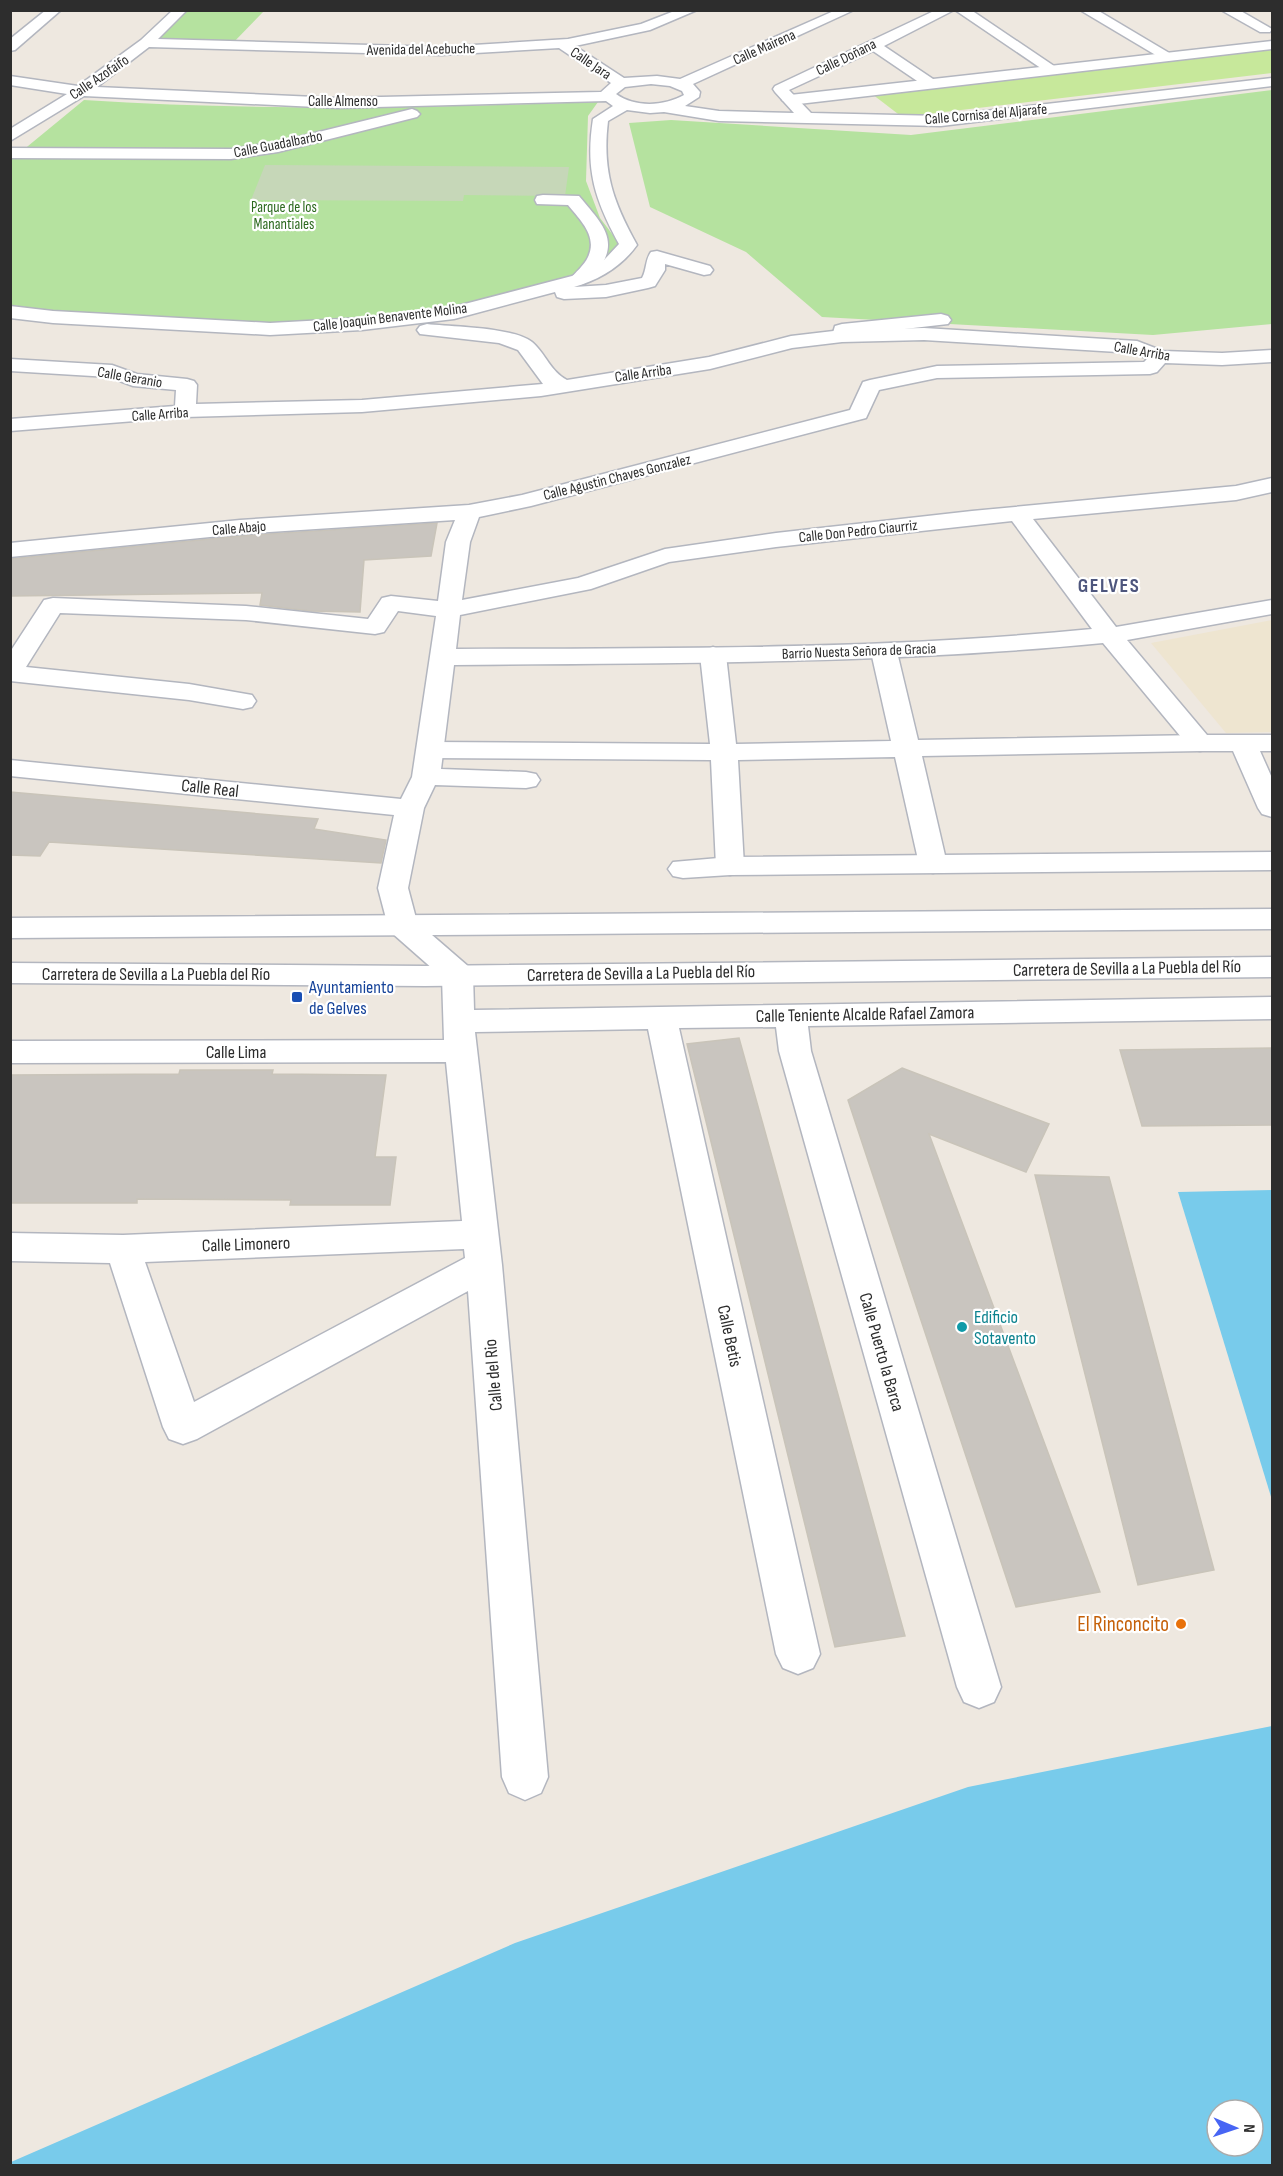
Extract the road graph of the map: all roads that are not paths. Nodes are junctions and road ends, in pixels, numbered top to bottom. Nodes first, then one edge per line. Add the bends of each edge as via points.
1 (55, 10) edge
2 (181, 10) edge
3 (691, 10) edge
4 (848, 10) edge
5 (948, 10) edge
6 (961, 10) edge
7 (1086, 10) edge
8 (1227, 10) edge
9 (1265, 29) dead end
10 (146, 43) junction
11 (561, 44) junction
12 (872, 45) junction
13 (1272, 45) edge
14 (10, 46) edge
15 (1169, 57) junction
16 (1053, 70) junction
17 (10, 80) edge
18 (1272, 82) edge
19 (621, 83) junction
20 (681, 84) junction
21 (931, 84) junction
22 (78, 91) junction
23 (609, 96) junction
24 (470, 100) junction
25 (790, 100) junction
26 (626, 105) junction
27 (663, 107) junction
28 (807, 118) junction
29 (10, 136) edge
30 (10, 153) edge
31 (543, 201) dead end
32 (705, 270) dead end
33 (579, 280) junction
34 (532, 293) junction
35 (10, 312) edge
36 (53, 317) junction
37 (941, 320) dead end
38 (362, 324) junction
39 (36, 333) dead end
40 (842, 336) junction
41 (1272, 356) edge
42 (13, 357) edge
43 (1160, 357) junction
44 (133, 380) junction
45 (22, 386) dead end
46 (563, 386) junction
47 (185, 411) junction
48 (10, 425) edge
49 (1272, 485) edge
50 (469, 512) junction
51 (1018, 514) junction
52 (10, 550) edge
53 (1272, 607) edge
54 (450, 610) junction
55 (1109, 635) junction
56 (884, 652) junction
57 (713, 654) junction
58 (444, 657) junction
59 (14, 663) edge
60 (243, 701) dead end
61 (1200, 743) junction
62 (1243, 743) junction
63 (1272, 743) edge
64 (907, 749) junction
65 (430, 750) junction
66 (724, 752) junction
67 (10, 768) edge
68 (426, 777) junction
69 (526, 780) dead end
70 (410, 808) junction
71 (1272, 808) edge
72 (1272, 861) edge
73 (933, 864) junction
74 (730, 866) junction
75 (683, 869) dead end
76 (1272, 919) edge
77 (403, 926) junction
78 (10, 928) edge
79 (1272, 967) edge
80 (10, 973) edge
81 (458, 974) junction
82 (1272, 1008) edge
83 (791, 1015) junction
84 (661, 1017) junction
85 (460, 1036) junction
86 (10, 1052) edge
87 (10, 1247) edge
88 (123, 1249) junction
89 (482, 1250) junction
90 (798, 1654) dead end
91 (979, 1687) dead end
92 (525, 1777) dead end

1 - 14 street
2 - 10 street, Calle Azofaifo
3 - 11 street, Avenida del Acebuche via 645,27
4 - 20 street, Calle Mairena
5 - 12 street, Calle Doñana
6 - 16 street
7 - 15 street
8 - 9 street
10 - 11 street, Avenida del Acebuche via 441,51
10 - 22 street, Calle Azofaifo
11 - 19 street, Calle Jara
12 - 21 street
12 - 25 street, Calle Doñana via 780,89
13 - 15 street
15 - 16 street
16 - 21 street
17 - 22 street, Calle Almenso
18 - 28 street, Calle Cornisa del Aljarafe via 941,121
19 - 20 street via 658,80
19 - 23 street via 608,91
20 - 27 street via 692,92 691,97
21 - 25 street
22 - 24 street, Calle Almenso via 338,103
22 - 29 street, Calle Azofaifo
23 - 24 street, Calle Almenso
23 - 26 street
24 - 30 street, Calle Guadalbarbo via 278,147 231,154
25 - 28 street
26 - 27 street, Calle Cornisa del Aljarafe
26 - 33 street, Calle Joaquin Benavente Molina via 602,119 597,140 600,186 628,245 610,264
27 - 28 street, Calle Cornisa del Aljarafe via 719,116
31 - 33 street via 573,200 600,234 601,250
32 - 34 street via 657,256 656,270 648,282 606,291
33 - 34 street, Calle Joaquin Benavente Molina
34 - 38 street, Calle Joaquin Benavente Molina via 454,313
35 - 36 street, Calle Joaquin Benavente Molina
36 - 38 street, Calle Joaquin Benavente Molina via 270,330
36 - 39 street
37 - 40 street via 842,330
38 - 46 street via 502,337 525,345 550,379
40 - 43 street, Calle Arriba via 924,334 1137,347
40 - 46 street, Calle Arriba via 790,342 710,363
41 - 43 street, Calle Arriba
42 - 44 street, Calle Geranio via 112,371
43 - 50 street, Calle Agustin Chaves Gonzalez via 1150,368 937,372 870,386 859,414
44 - 45 street
44 - 47 street, Calle Geranio via 188,385
46 - 47 street, Calle Arriba via 362,406
47 - 48 street, Calle Arriba
49 - 51 street, Calle Don Pedro Ciaurriz via 1236,493
50 - 52 street, Calle Abajo via 113,538
50 - 54 street via 458,542
51 - 54 street, Calle Don Pedro Ciaurriz via 665,556 583,584
51 - 55 street
53 - 55 street, Barrio Nuesta Señora de Gracia
54 - 58 street
54 - 59 street, Calle Don Pedro Ciaurriz via 391,603 375,627 246,613 53,605
55 - 56 street, Barrio Nuesta Señora de Gracia
55 - 61 street
56 - 57 street, Barrio Nuesta Señora de Gracia
56 - 64 street
57 - 58 street, Barrio Nuesta Señora de Gracia
57 - 66 street
58 - 65 street
59 - 60 street
61 - 62 street
61 - 64 street
62 - 63 street
62 - 71 street
64 - 66 street
64 - 73 street
65 - 66 street
65 - 68 street
66 - 74 street
67 - 70 street, Calle Real
68 - 69 street
68 - 70 street
70 - 77 street via 393,888
72 - 73 street
73 - 74 street
74 - 75 street
76 - 77 street
77 - 78 street
77 - 81 street
79 - 81 street, Carretera de Sevilla a La Puebla del Río
80 - 81 street, Carretera de Sevilla a La Puebla del Río
81 - 85 street, Calle del Rio
82 - 83 street, Calle Teniente Alcalde Rafael Zamora
83 - 84 street, Calle Teniente Alcalde Rafael Zamora
83 - 91 street, Calle Puerto la Barca via 795,1051
84 - 85 street, Calle Teniente Alcalde Rafael Zamora
84 - 90 street, Calle Betis
85 - 86 street, Calle Lima
85 - 89 street, Calle del Rio
87 - 88 street, Calle Limonero
88 - 89 street, Calle Limonero
88 - 89 street via 183,1427
89 - 92 street, Calle del Rio

